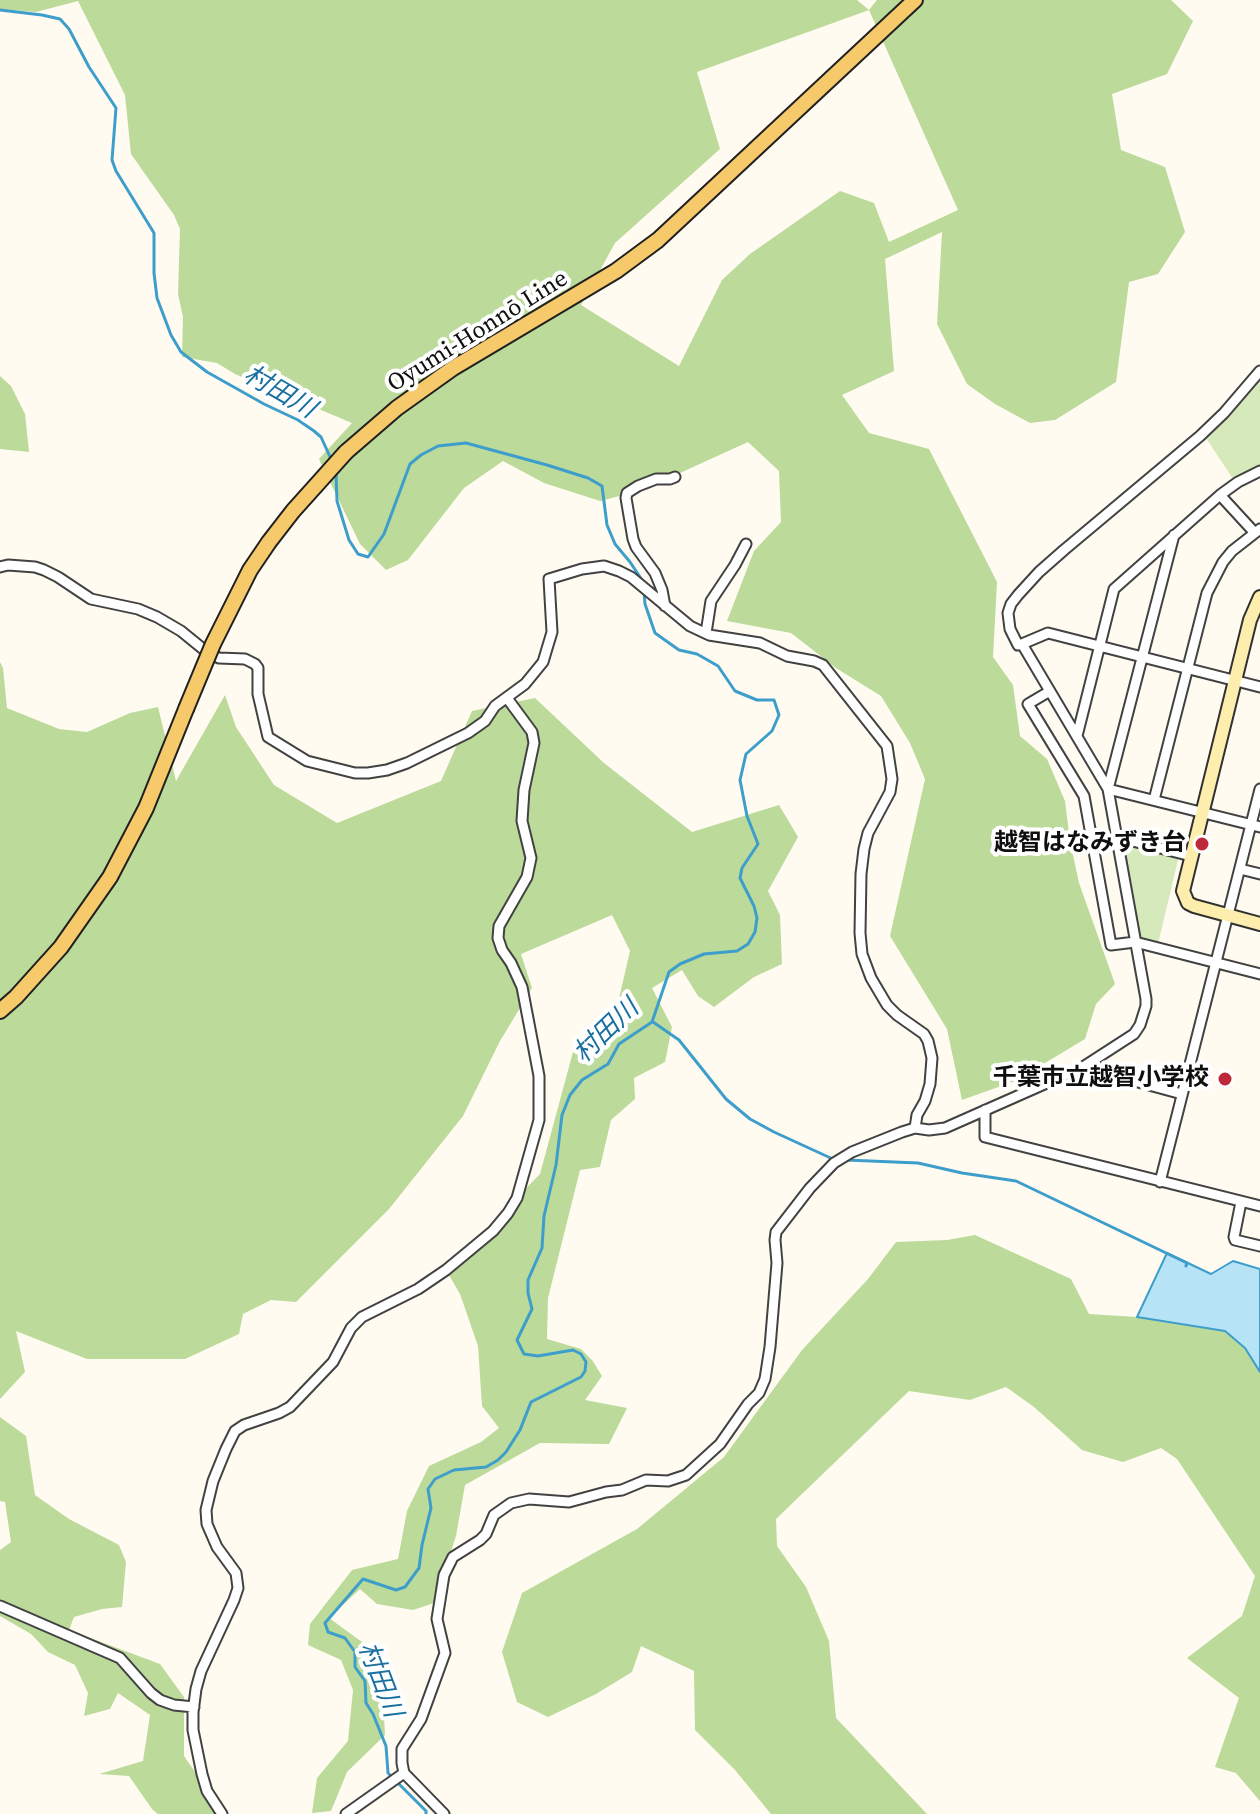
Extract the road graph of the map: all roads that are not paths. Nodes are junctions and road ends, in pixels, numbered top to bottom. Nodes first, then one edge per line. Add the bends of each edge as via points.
1 (915, 0) edge
2 (1260, 371) edge
3 (1260, 471) edge
4 (675, 477) dead end
5 (1220, 495) junction
6 (1257, 530) edge
7 (1174, 535) junction
8 (746, 544) dead end
9 (0, 567) edge
10 (1260, 597) edge
11 (662, 604) junction
12 (706, 633) junction
13 (1022, 644) junction
14 (1099, 646) junction
15 (1143, 657) junction
16 (1186, 669) junction
17 (1235, 681) junction
18 (1260, 687) edge
19 (1050, 691) junction
20 (507, 698) junction
21 (1077, 736) junction
22 (1108, 789) junction
23 (1260, 789) edge
24 (1154, 800) junction
25 (1202, 811) junction
26 (1256, 826) edge
27 (1117, 837) junction
28 (1191, 856) junction
29 (1240, 869) junction
30 (1260, 874) edge
31 (1228, 916) junction
32 (1260, 924) edge
33 (1135, 942) junction
34 (1216, 962) junction
35 (1260, 974) edge
36 (0, 1011) edge
37 (1083, 1067) junction
38 (1182, 1094) junction
39 (985, 1110) junction
40 (915, 1128) junction
41 (1160, 1182) junction
42 (1241, 1202) junction
43 (1260, 1206) edge
44 (1260, 1246) edge
45 (0, 1606) edge
46 (194, 1707) junction
47 (404, 1773) junction
48 (222, 1814) edge
49 (346, 1814) edge
50 (444, 1814) edge

1 - 36 main road, Oyumi-Honnō Line, bridge via 658,240 582,293 453,368 346,452 250,570 213,644 146,808 110,877 61,947
2 - 13 street via 1200,436 1018,595 1008,613 1010,629
3 - 5 street
4 - 11 street via 638,486 626,498 633,539 655,573
5 - 6 street
5 - 7 street
6 - 16 street via 1232,551 1213,579
7 - 14 street via 1114,589
7 - 15 street
8 - 12 street via 711,601
9 - 20 street via 44,570 91,599 157,617 219,658 255,664 268,737 307,761 341,770 368,773 407,763 468,733
10 - 17 street
11 - 12 street
11 - 20 street via 631,577 604,566 549,579 552,632 543,662
12 - 40 street via 760,643 823,665 887,746 892,779 864,849 860,933 871,978 887,1005 928,1041 930,1084
13 - 14 street via 1048,633
13 - 19 street
14 - 15 street
14 - 21 street
15 - 16 street
15 - 22 street
16 - 17 street
16 - 24 street
17 - 18 street
17 - 25 street
19 - 21 street
19 - 33 street via 1028,704 1084,796 1111,945
20 - 46 street via 534,743 522,821 530,867 499,926 498,938 522,987 540,1098 517,1198 493,1231 446,1270 362,1317 333,1362 290,1407 235,1431 206,1510 211,1535 236,1573 238,1588 201,1671
21 - 22 street
22 - 24 street
22 - 27 street
23 - 26 street
24 - 25 street
25 - 26 street
25 - 28 street
26 - 29 street
27 - 28 street
27 - 33 street
28 - 31 street via 1183,891 1188,903
29 - 30 street
29 - 31 street
31 - 32 street
31 - 34 street
33 - 34 street
33 - 37 street via 1146,999 1144,1016 1134,1034
34 - 35 street
34 - 38 street
37 - 38 street
37 - 39 street
38 - 41 street
39 - 40 street via 945,1128
39 - 41 street via 985,1137
40 - 47 street via 838,1160 776,1232 765,1379 720,1444 693,1470 677,1480 646,1480 569,1502 511,1503 494,1515 480,1540 453,1557 444,1575 437,1619 445,1653 421,1719 402,1749
41 - 42 street
42 - 43 street
42 - 44 street via 1235,1240
45 - 46 street via 120,1658 160,1700
46 - 48 street via 196,1753 207,1791
47 - 49 street
47 - 50 street

